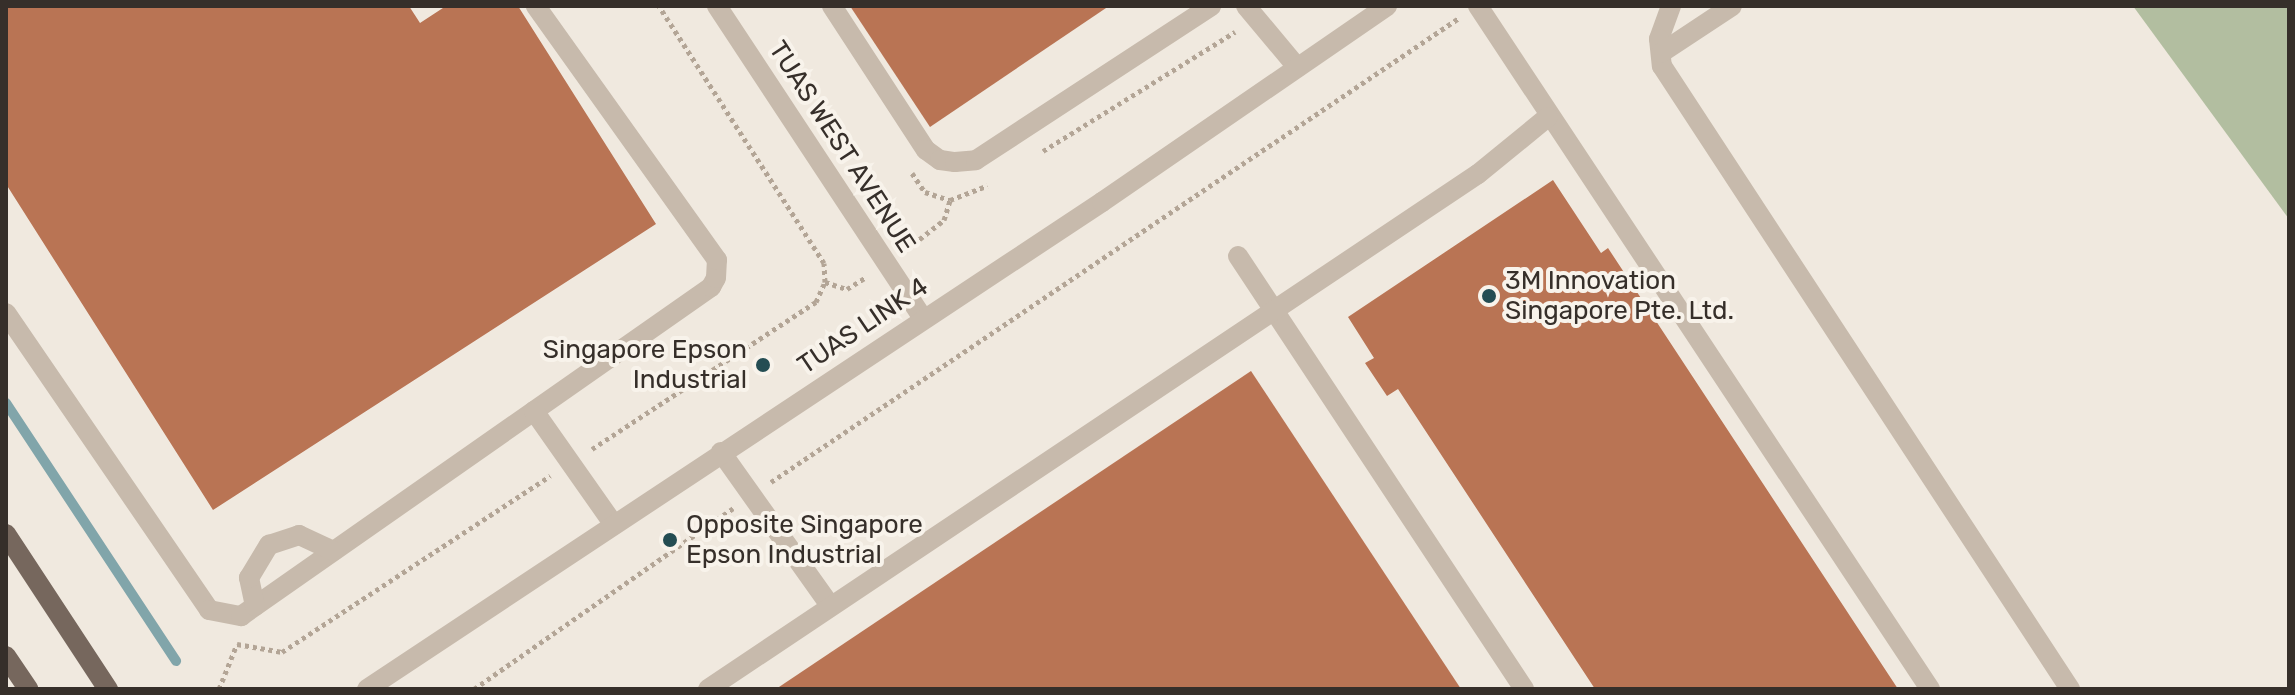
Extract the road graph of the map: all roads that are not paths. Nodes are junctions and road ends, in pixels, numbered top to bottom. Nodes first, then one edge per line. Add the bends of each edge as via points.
1 (536, 6) edge
2 (717, 6) edge
3 (832, 6) edge
4 (1211, 6) edge
5 (1246, 6) edge
6 (1387, 6) edge
7 (1671, 6) edge
8 (1732, 6) edge
9 (1471, 10) edge
10 (1661, 53) junction
11 (1297, 67) junction
12 (1548, 117) junction
13 (1238, 256) dead end
14 (1273, 308) junction
15 (6, 313) edge
16 (922, 317) junction
17 (534, 411) junction
18 (721, 452) junction
19 (614, 525) junction
20 (6, 534) edge
21 (334, 551) junction
22 (829, 604) junction
23 (255, 606) junction
24 (6, 656) edge
25 (28, 689) edge
26 (108, 689) edge
27 (367, 689) edge
28 (708, 689) edge
29 (1524, 689) edge
30 (1930, 689) edge
31 (2070, 689) edge

1 - 17 street via 718,268 711,287
2 - 16 street, TUAS WEST AVENUE
3 - 4 street via 926,150 955,162 976,160
5 - 11 street
6 - 11 street, TUAS LINK 4
7 - 10 street via 1659,39
8 - 10 street
9 - 12 street
10 - 31 street via 1662,66
11 - 16 street, TUAS LINK 4 via 1102,202
12 - 14 street via 1478,174
12 - 30 street
13 - 14 street
14 - 22 street
14 - 29 street
15 - 23 street via 209,610 232,617
16 - 18 street, TUAS LINK 4
17 - 19 street
17 - 21 street
18 - 19 street, TUAS LINK 4
18 - 22 street
19 - 27 street, TUAS LINK 4
20 - 26 main road
21 - 23 street
21 - 23 street via 299,535 269,545 249,578
22 - 28 street
24 - 25 main road

